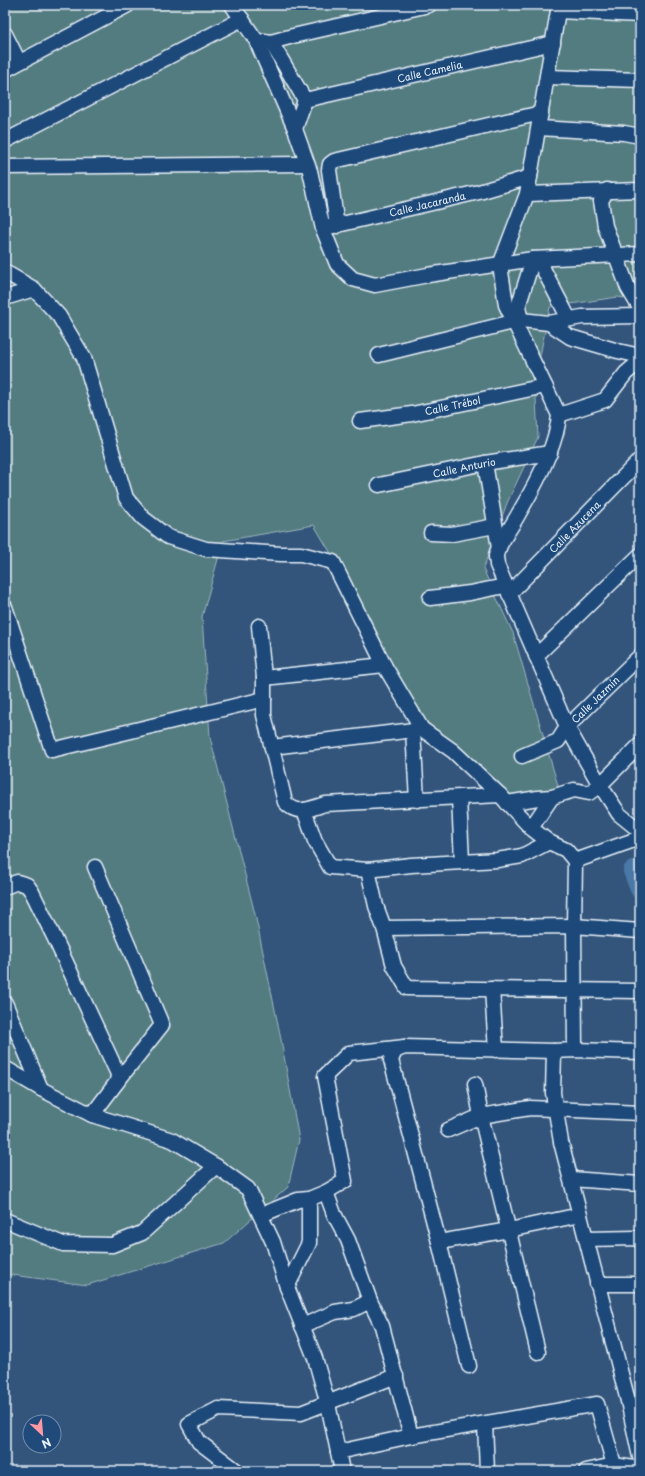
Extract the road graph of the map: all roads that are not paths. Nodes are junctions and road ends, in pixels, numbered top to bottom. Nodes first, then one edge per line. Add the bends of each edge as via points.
1 (128, 5) edge
2 (232, 5) edge
3 (429, 5) edge
4 (559, 8) edge
5 (640, 15) edge
6 (242, 19) junction
7 (5, 34) edge
8 (256, 40) junction
9 (271, 42) junction
10 (553, 43) junction
11 (19, 62) junction
12 (5, 70) edge
13 (547, 77) junction
14 (640, 80) edge
15 (305, 100) junction
16 (541, 113) junction
17 (539, 128) junction
18 (295, 129) junction
19 (640, 136) edge
20 (5, 141) edge
21 (307, 164) junction
22 (5, 167) edge
23 (530, 177) junction
24 (606, 190) junction
25 (640, 190) edge
26 (528, 194) junction
27 (337, 226) junction
28 (323, 229) junction
29 (616, 254) junction
30 (640, 254) edge
31 (536, 259) junction
32 (500, 265) junction
33 (5, 272) edge
34 (34, 289) junction
35 (5, 298) edge
36 (640, 308) edge
37 (640, 316) edge
38 (569, 319) junction
39 (518, 321) junction
40 (549, 323) junction
41 (380, 355) dead end
42 (640, 356) edge
43 (640, 361) edge
44 (545, 386) junction
45 (559, 415) junction
46 (360, 421) dead end
47 (550, 452) junction
48 (640, 460) edge
49 (485, 463) junction
50 (379, 485) dead end
51 (495, 526) junction
52 (431, 533) dead end
53 (499, 548) junction
54 (640, 555) edge
55 (507, 590) junction
56 (430, 598) dead end
57 (5, 607) edge
58 (259, 626) dead end
59 (536, 656) junction
60 (640, 656) edge
61 (384, 665) junction
62 (264, 678) junction
63 (264, 699) junction
64 (567, 727) junction
65 (418, 729) junction
66 (640, 745) edge
67 (272, 747) junction
68 (522, 756) dead end
69 (600, 785) junction
70 (552, 797) junction
71 (459, 798) junction
72 (504, 799) junction
73 (417, 800) junction
74 (304, 810) junction
75 (531, 828) junction
76 (640, 831) edge
77 (640, 838) edge
78 (548, 842) junction
79 (575, 861) junction
80 (462, 862) junction
81 (94, 867) dead end
82 (368, 870) junction
83 (5, 887) edge
84 (574, 926) junction
85 (384, 928) junction
86 (640, 931) edge
87 (492, 989) junction
88 (574, 990) junction
89 (640, 990) edge
90 (5, 1004) edge
91 (405, 1047) junction
92 (496, 1050) junction
93 (574, 1050) junction
94 (554, 1051) junction
95 (640, 1052) edge
96 (5, 1068) edge
97 (117, 1082) junction
98 (475, 1084) dead end
99 (41, 1089) junction
100 (556, 1108) junction
101 (640, 1113) edge
102 (92, 1114) junction
103 (481, 1116) junction
104 (448, 1130) dead end
105 (216, 1166) junction
106 (571, 1179) junction
107 (640, 1184) edge
108 (326, 1192) junction
109 (309, 1199) junction
110 (261, 1215) junction
111 (580, 1215) junction
112 (5, 1220) edge
113 (509, 1230) junction
114 (586, 1239) junction
115 (640, 1241) edge
116 (439, 1242) junction
117 (597, 1284) junction
118 (640, 1284) edge
119 (287, 1287) junction
120 (370, 1301) junction
121 (302, 1326) junction
122 (538, 1352) dead end
123 (469, 1366) dead end
124 (396, 1376) junction
125 (634, 1401) edge
126 (328, 1404) junction
127 (485, 1424) junction
128 (411, 1436) junction
129 (338, 1452) junction
130 (640, 1457) edge
131 (615, 1468) edge
132 (640, 1469) edge
133 (237, 1471) edge
134 (342, 1471) edge
135 (487, 1471) edge
136 (586, 1471) edge

1 - 11 street
2 - 6 street
3 - 9 street
4 - 5 street
4 - 10 street
6 - 8 street
6 - 20 street
7 - 11 street
8 - 9 street
8 - 18 street
9 - 15 street
10 - 13 street
10 - 15 street, Calle Camelia
11 - 12 street
13 - 14 street
13 - 16 street
15 - 18 street
16 - 17 street
16 - 27 street via 334,161 330,164 329,170
17 - 19 street
17 - 23 street
18 - 21 street
21 - 22 street
21 - 28 street
23 - 26 street
23 - 27 street, Calle Jacaranda
24 - 25 street
24 - 26 street
24 - 29 street via 601,201 605,226
26 - 32 street
27 - 28 street, Calle Jacaranda
28 - 32 street via 337,264 353,280 375,285
29 - 30 street
29 - 31 street
29 - 36 street via 628,288
31 - 32 street
31 - 38 street
31 - 39 street via 518,307
32 - 39 street via 506,305
33 - 34 street
34 - 35 street
34 - 61 street via 59,316 84,358 126,498 143,518 168,537 206,549 301,554 333,562
37 - 38 street
38 - 40 street
39 - 40 street
39 - 41 street
39 - 44 street
40 - 42 street via 570,337
43 - 45 street via 626,373 606,400
44 - 45 street
44 - 46 street, Calle Trébol via 412,414
45 - 47 street
47 - 49 street, Calle Anturio
47 - 53 street
48 - 55 street, Calle Azucena
49 - 50 street, Calle Anturio
49 - 51 street
51 - 52 street via 452,534
51 - 53 street
53 - 55 street via 496,556 497,565
54 - 59 street
55 - 56 street
55 - 59 street
57 - 63 street via 52,750
58 - 62 street
59 - 64 street
60 - 64 street, Calle Jazmín
61 - 62 street
61 - 65 street
62 - 63 street
63 - 67 street via 264,715
64 - 68 street, Calle Jazmín via 558,741
64 - 69 street
65 - 67 street
65 - 72 street via 453,751
65 - 73 street
66 - 69 street
67 - 74 street via 285,802 291,809
69 - 70 street via 590,793 574,790
69 - 76 street via 619,814
70 - 72 street
70 - 75 street
71 - 72 street
71 - 73 street
71 - 80 street
72 - 75 street
73 - 74 street via 325,804
74 - 82 street via 315,841 330,867
75 - 78 street
77 - 79 street
78 - 79 street via 566,850
78 - 80 street via 522,856
79 - 84 street
80 - 82 street
81 - 97 street via 162,1025
82 - 85 street
83 - 97 street via 17,882 27,885 32,892 118,1074
84 - 85 street
84 - 86 street
84 - 88 street
85 - 87 street via 394,966 407,988
87 - 88 street
87 - 92 street
88 - 89 street
88 - 93 street
90 - 99 street
91 - 92 street
91 - 108 street via 349,1053 325,1076 345,1180
91 - 116 street via 395,1051 391,1060
92 - 94 street
93 - 94 street
93 - 95 street
94 - 100 street via 553,1093
96 - 99 street
97 - 102 street
98 - 103 street
99 - 102 street
100 - 101 street
100 - 103 street via 530,1108
100 - 106 street
102 - 105 street via 172,1140
103 - 104 street
103 - 113 street
105 - 110 street via 248,1189
105 - 112 street via 142,1233 112,1245 63,1244
106 - 107 street
106 - 111 street
108 - 109 street
108 - 120 street via 348,1240
109 - 110 street via 298,1200
109 - 119 street via 309,1243
110 - 119 street via 273,1242
111 - 113 street
111 - 114 street
113 - 116 street
113 - 122 street
114 - 115 street via 638,1238
114 - 117 street
116 - 123 street
117 - 118 street
117 - 125 street
119 - 121 street
120 - 121 street
120 - 124 street via 382,1326
121 - 126 street via 315,1358
124 - 126 street
124 - 128 street
125 - 130 street
126 - 129 street
126 - 133 street via 301,1413 218,1409 189,1424 199,1442
127 - 128 street
127 - 131 street via 597,1404
127 - 135 street
128 - 129 street
129 - 134 street
131 - 132 street
131 - 136 street

